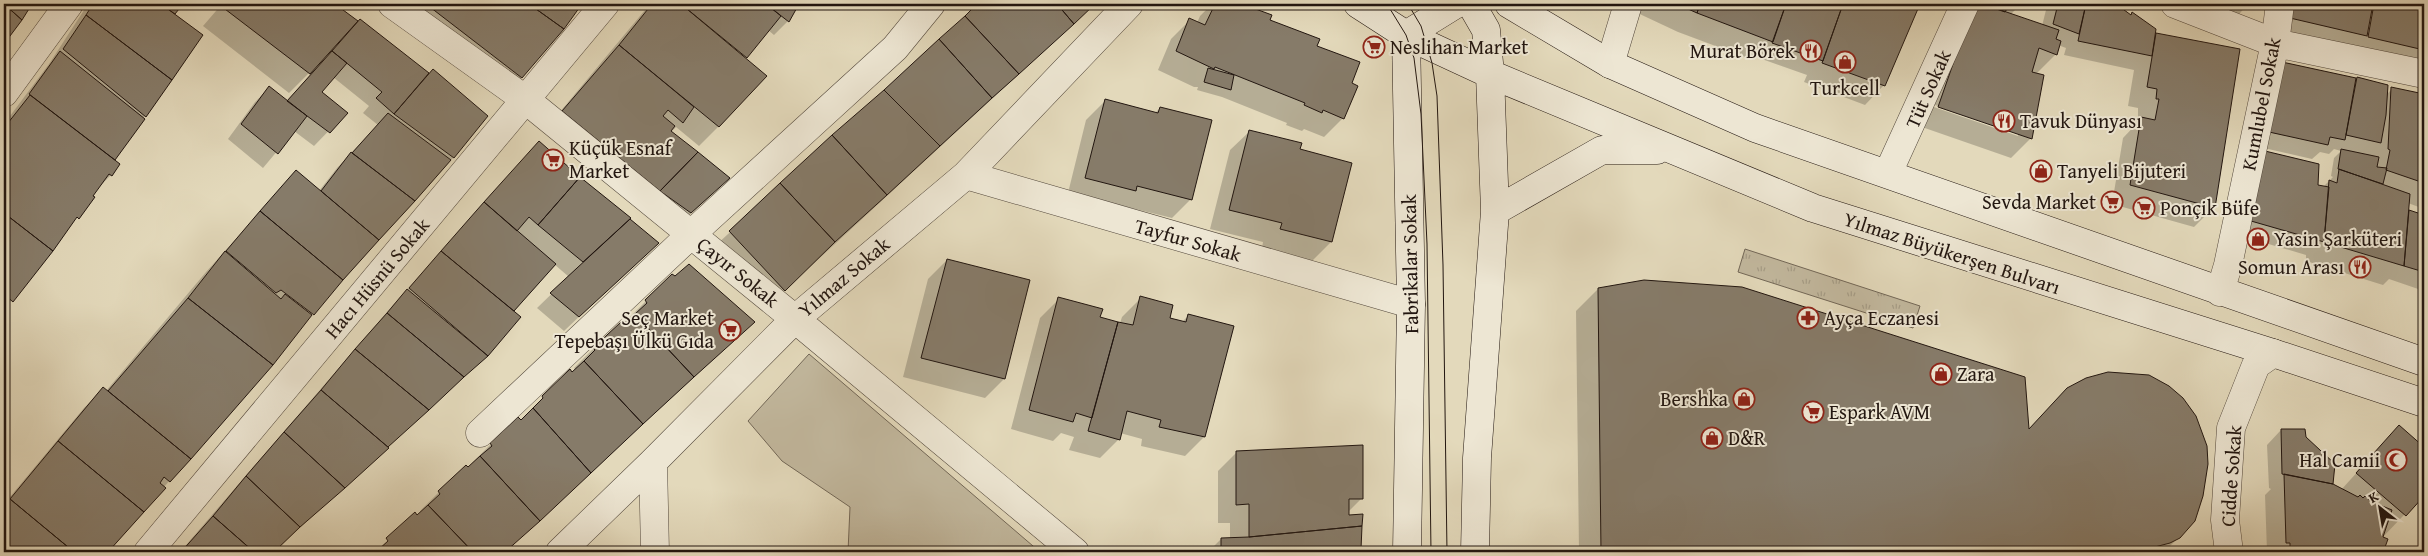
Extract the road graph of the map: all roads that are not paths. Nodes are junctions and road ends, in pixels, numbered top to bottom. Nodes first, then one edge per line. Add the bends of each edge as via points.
1 (69, 4) edge
2 (392, 4) edge
3 (605, 4) edge
4 (931, 4) edge
5 (1129, 4) edge
6 (1358, 4) edge
7 (1456, 4) edge
8 (1471, 4) edge
9 (1509, 4) edge
10 (1628, 4) edge
11 (1965, 4) edge
12 (2175, 4) edge
13 (2280, 4) edge
14 (1406, 35) junction
15 (2275, 43) junction
16 (1610, 64) junction
17 (1490, 74) junction
18 (2424, 74) edge
19 (4, 93) edge
20 (526, 100) junction
21 (1671, 151) junction
22 (1888, 173) junction
23 (966, 175) junction
24 (1495, 212) junction
25 (691, 234) junction
26 (2220, 292) junction
27 (1411, 304) junction
28 (794, 319) junction
29 (2273, 353) junction
30 (2424, 362) edge
31 (2424, 404) edge
32 (480, 433) dead end
33 (654, 462) junction
34 (148, 552) edge
35 (560, 552) edge
36 (655, 552) edge
37 (1075, 552) edge
38 (1407, 552) edge
39 (1475, 552) edge
40 (2229, 552) edge

1 - 19 street
2 - 20 street, Çayır Sokak
3 - 20 street, Hacı Hüsnü Sokak
4 - 25 street via 895,48
5 - 23 street, Yılmaz Sokak
6 - 14 street, Yılmaz Büyükerşen Bulvarı
7 - 14 street
8 - 17 street via 1486,30
9 - 16 street
10 - 16 street
11 - 22 street, Tüt Sokak
12 - 15 street
13 - 15 street, Kumlubel Sokak
14 - 17 street, Yılmaz Büyükerşen Bulvarı
14 - 27 street, Fabrikalar Sokak
15 - 18 street
15 - 26 street, Kumlubel Sokak
16 - 22 street via 1755,128
17 - 21 street, Yılmaz Büyükerşen Bulvarı
17 - 24 street
20 - 25 street, Çayır Sokak
20 - 34 street, Hacı Hüsnü Sokak
21 - 24 street via 1602,150
21 - 29 street, Yılmaz Büyükerşen Bulvarı via 1813,208
22 - 26 street
23 - 27 street, Tayfur Sokak
23 - 28 street, Yılmaz Sokak
24 - 39 street via 1477,458
25 - 28 street, Çayır Sokak
25 - 32 street
26 - 30 street
27 - 38 street, Fabrikalar Sokak
28 - 33 street, Yılmaz Sokak
28 - 37 street, Çayır Sokak
29 - 31 street, Yılmaz Büyükerşen Bulvarı
29 - 40 street, Cidde Sokak via 2256,365 2231,428 2225,520
33 - 35 street, Yılmaz Sokak
33 - 36 street

